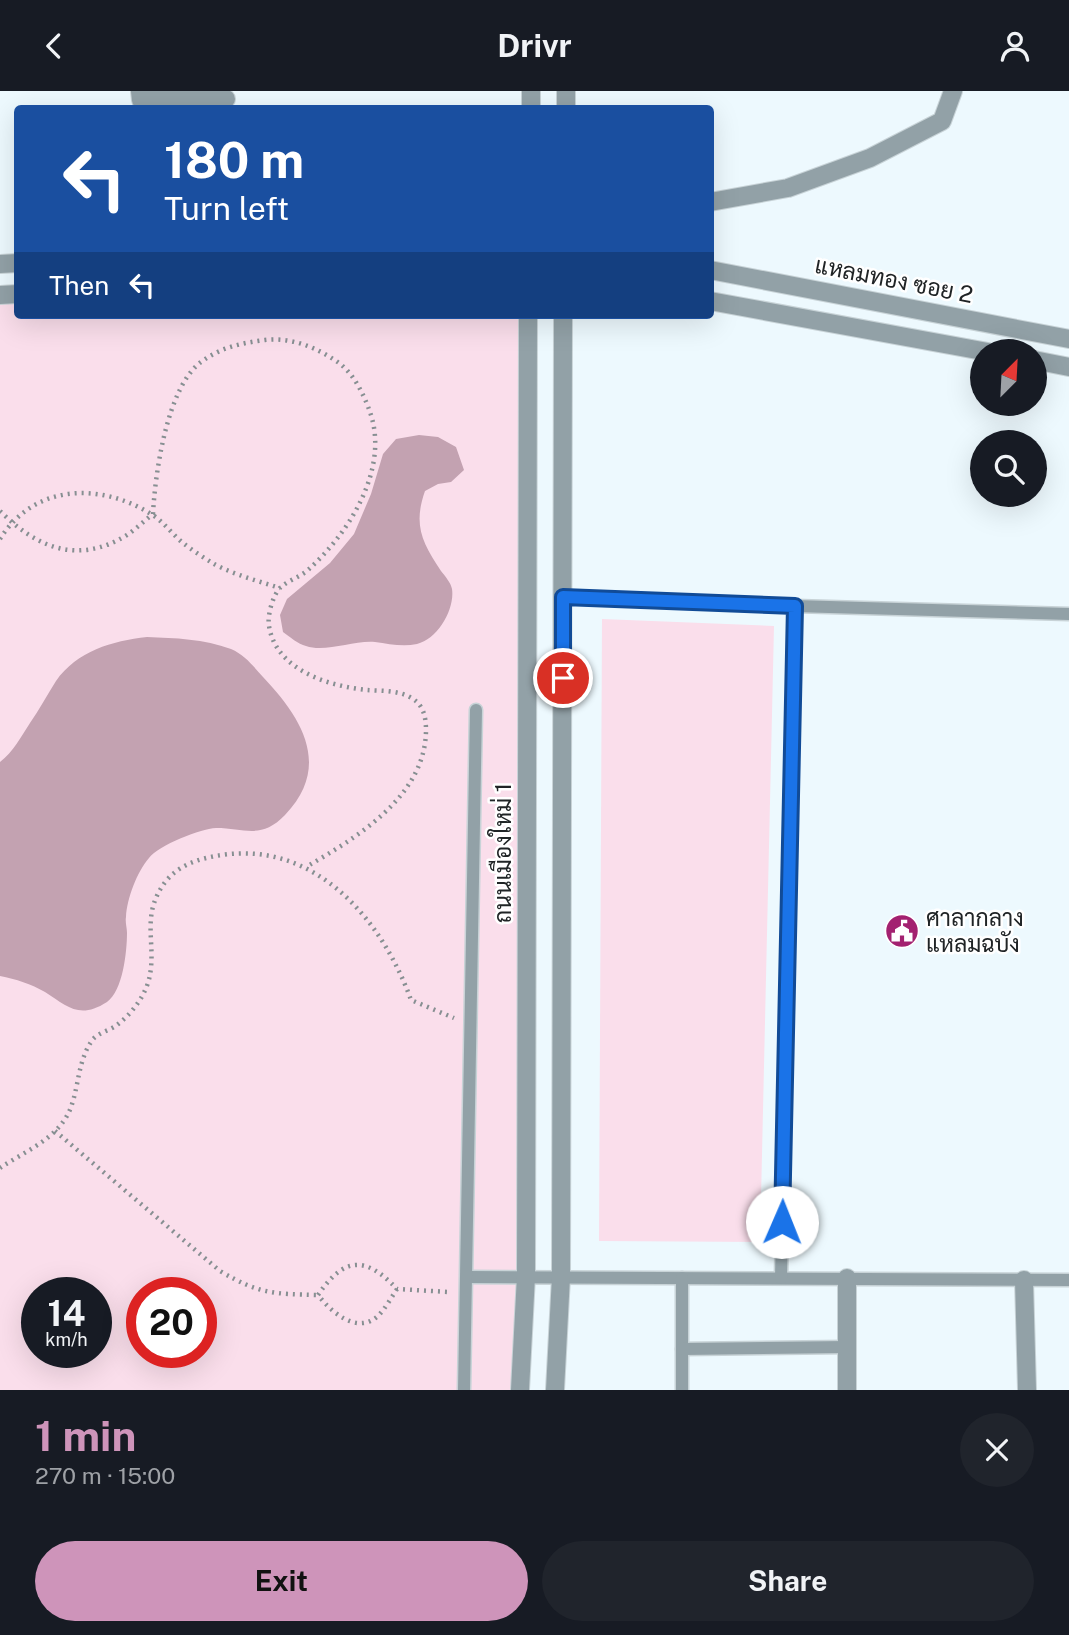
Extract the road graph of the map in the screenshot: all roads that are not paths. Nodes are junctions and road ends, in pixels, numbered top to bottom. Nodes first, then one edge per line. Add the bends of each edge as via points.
1 (140, 91) edge
2 (953, 91) edge
3 (226, 99) dead end
4 (714, 201) edge
5 (714, 271) edge
6 (714, 302) edge
7 (528, 319) edge
8 (563, 319) edge
9 (1069, 339) edge
10 (970, 349) edge
11 (1047, 362) edge
12 (1069, 366) edge
13 (563, 597) junction
14 (795, 606) junction
15 (1069, 614) edge
16 (476, 710) dead end
17 (526, 1276) junction
18 (467, 1277) junction
19 (561, 1277) junction
20 (682, 1277) junction
21 (781, 1278) junction
22 (847, 1278) junction
23 (1024, 1280) junction
24 (1069, 1280) edge
25 (847, 1347) junction
26 (682, 1349) junction
27 (464, 1390) edge
28 (520, 1390) edge
29 (555, 1390) edge
30 (682, 1390) edge
31 (847, 1390) edge
32 (1027, 1390) edge

1 - 3 street via 141,100
2 - 4 street via 942,121 870,158 788,188
5 - 9 street, แหลมทอง ซอย 2
6 - 10 street
7 - 17 street, ถนนเมืองใหม่ 1
8 - 13 street
11 - 12 street
13 - 14 lane
13 - 19 street
14 - 15 lane
14 - 21 lane
16 - 18 lane
17 - 18 lane
17 - 19 lane
17 - 28 street, ถนนเมืองใหม่ 1
18 - 27 lane
19 - 20 lane
19 - 29 street
20 - 21 lane
20 - 26 lane
21 - 22 lane
22 - 23 lane
22 - 25 street
23 - 24 lane
23 - 32 street
25 - 26 lane
25 - 31 street
26 - 30 lane

